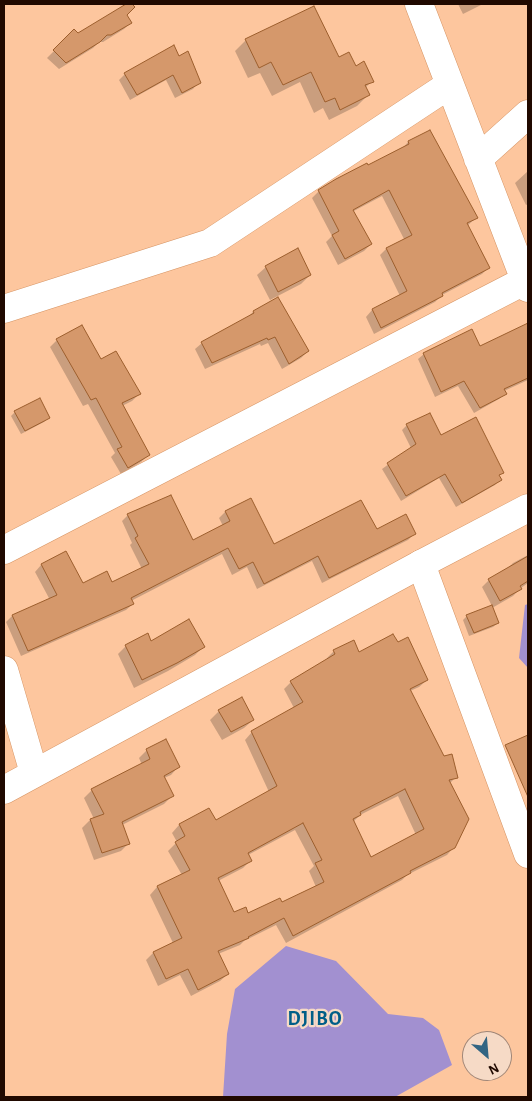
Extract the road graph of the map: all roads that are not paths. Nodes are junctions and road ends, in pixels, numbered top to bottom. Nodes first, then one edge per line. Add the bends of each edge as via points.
1 (419, 4) edge
2 (450, 85) junction
3 (528, 114) edge
4 (478, 159) junction
5 (527, 283) edge
6 (4, 309) edge
7 (528, 508) edge
8 (4, 550) edge
9 (421, 564) junction
10 (4, 670) edge
11 (34, 773) junction
12 (4, 790) edge
13 (526, 842) edge

1 - 2 street
2 - 4 street
2 - 6 street via 210,243
3 - 4 street
4 - 5 street
5 - 8 street
7 - 9 street
9 - 11 street
9 - 13 street
10 - 11 street
11 - 12 street

